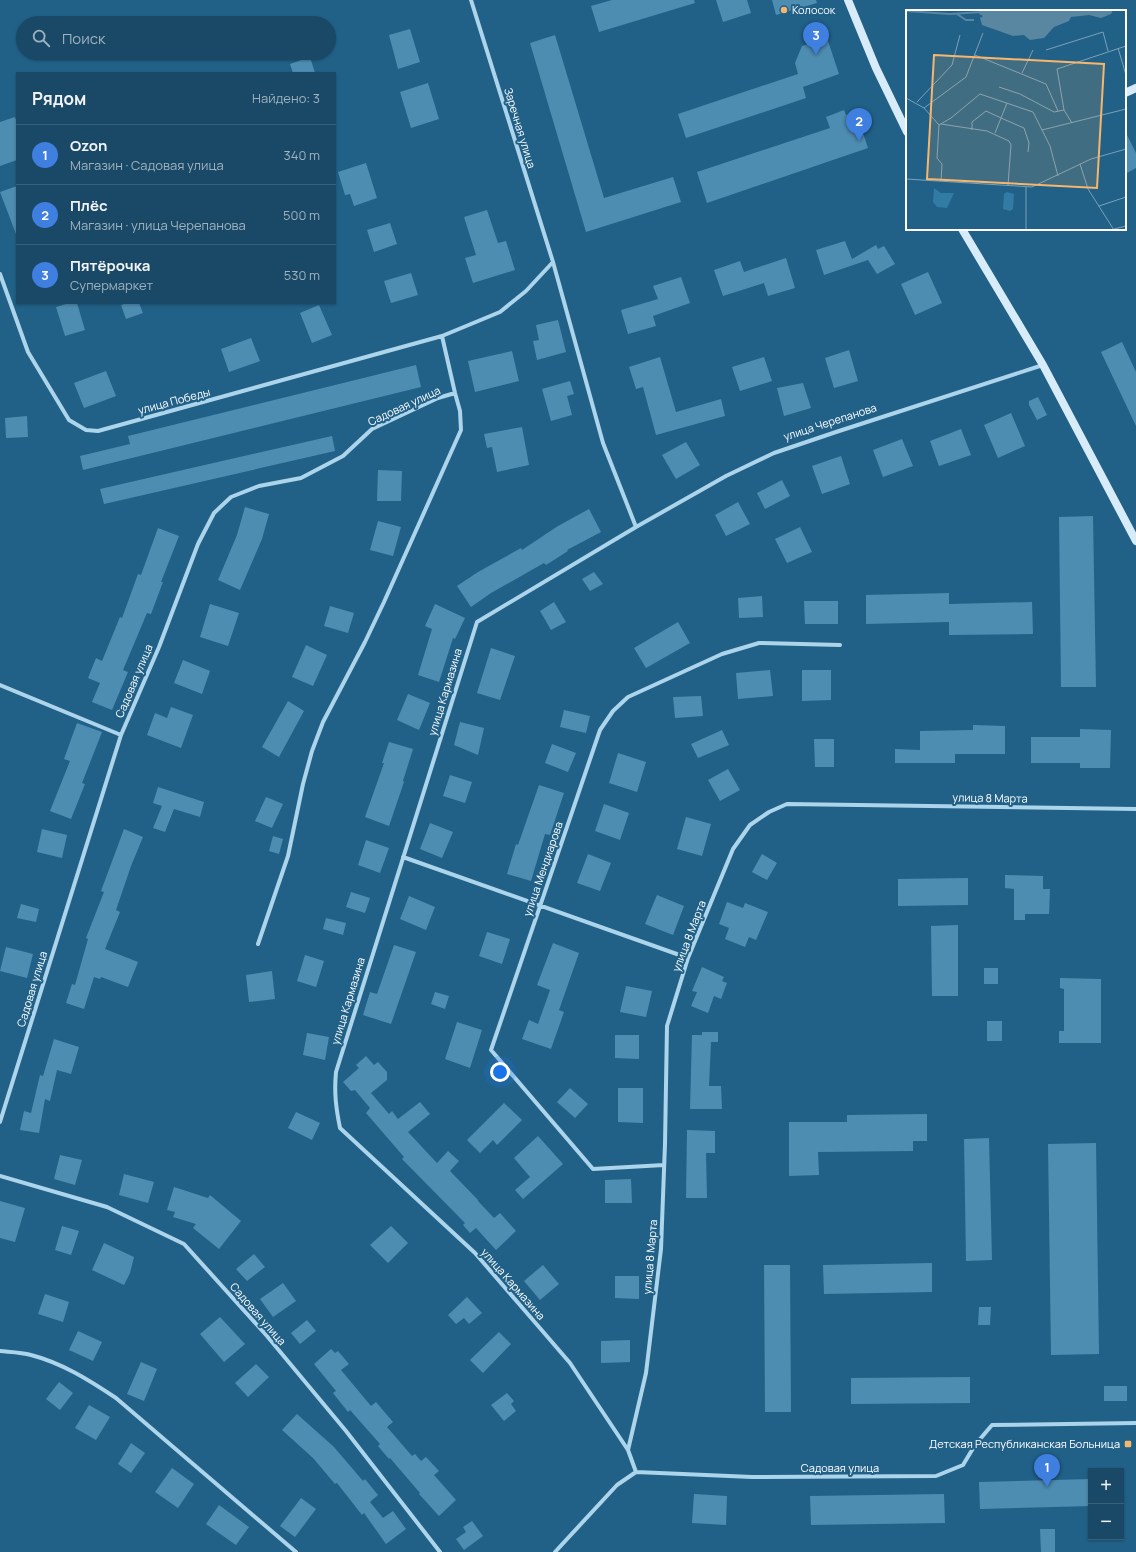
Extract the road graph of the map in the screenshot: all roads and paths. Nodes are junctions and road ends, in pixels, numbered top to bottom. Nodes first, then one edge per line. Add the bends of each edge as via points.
1 (471, 0) edge
2 (848, 0) edge
3 (1136, 88) edge
4 (1126, 93) edge
5 (906, 130) edge
6 (963, 230) edge
7 (553, 262) junction
8 (0, 274) edge
9 (442, 336) junction
10 (1043, 365) junction
11 (455, 393) junction
12 (636, 526) junction
13 (1136, 541) edge
14 (840, 645) dead end
15 (0, 685) edge
16 (121, 735) junction
17 (1136, 808) edge
18 (403, 857) junction
19 (540, 905) junction
20 (258, 944) dead end
21 (688, 958) junction
22 (0, 1122) edge
23 (664, 1165) junction
24 (0, 1176) edge
25 (0, 1351) edge
26 (1136, 1422) edge
27 (628, 1450) junction
28 (636, 1472) junction
29 (296, 1552) edge
30 (440, 1552) edge
31 (555, 1552) edge

1 - 7 street, Заречная улица
2 - 5 main road via 876,68
3 - 4 main road
6 - 10 main road
7 - 9 street, улица Победы via 526,291 500,312
7 - 12 street, Заречная улица via 603,443
8 - 9 street, улица Победы via 28,352 69,420 86,430 98,431
9 - 11 street
10 - 12 street, улица Черепанова via 774,453 726,476
10 - 13 main road
11 - 16 street, Садовая улица via 438,398 372,429 343,456 301,478 259,486 231,497 214,513 198,544 159,647
11 - 20 street via 460,411 461,430 384,602 323,722 303,784 288,856
12 - 18 street, улица Кармазина via 477,622
14 - 19 street, улица Мендиарова via 759,643 722,654 628,697 613,711 600,730
15 - 16 street
16 - 22 street, Садовая улица
17 - 21 street, улица 8 Марта via 787,804 750,825 733,849
18 - 19 street
18 - 27 street, улица Кармазина via 336,1072 334,1092 340,1128 475,1253 570,1363
19 - 21 street
19 - 23 street, улица Мендиарова via 491,1050 593,1169
21 - 23 street, улица 8 Марта via 667,1026
23 - 27 street, улица 8 Марта via 661,1249 646,1373
24 - 30 street, Садовая улица via 107,1207 184,1244 267,1336 346,1431
25 - 29 street via 30,1354 55,1362 87,1378 116,1398
26 - 28 street, Садовая улица via 992,1425 975,1445 963,1465 936,1476 752,1477
27 - 28 street, улица Кармазина
28 - 31 street via 617,1485

